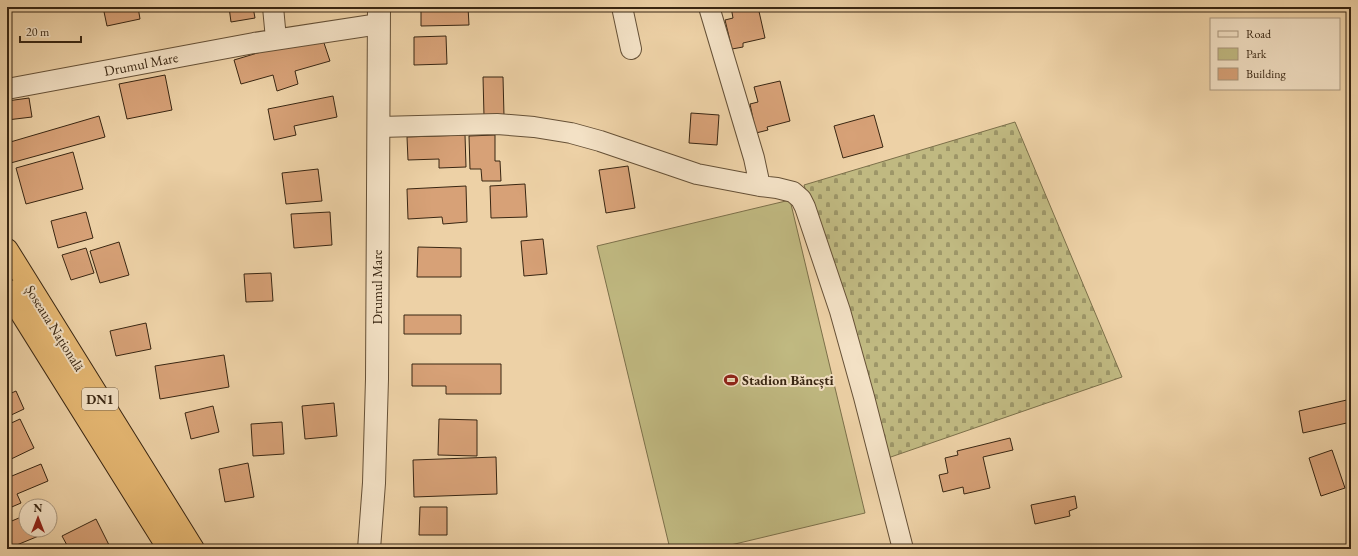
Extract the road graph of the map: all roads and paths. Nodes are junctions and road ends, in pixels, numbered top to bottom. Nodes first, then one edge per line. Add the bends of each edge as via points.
1 (273, 7) edge
2 (622, 7) edge
3 (709, 7) edge
4 (379, 16) edge
5 (276, 39) junction
6 (631, 49) dead end
7 (7, 88) edge
8 (379, 126) junction
9 (760, 186) junction
10 (7, 250) edge
11 (7, 290) edge
12 (169, 549) edge
13 (192, 549) edge
14 (369, 549) edge
15 (903, 549) edge

1 - 5 street
2 - 6 street
3 - 9 street
4 - 5 street, Drumul Mare
4 - 8 street, Drumul Mare
5 - 7 street, Drumul Mare
8 - 9 street via 497,124 534,127 600,141 697,174
8 - 14 street, Drumul Mare via 377,379
9 - 15 street via 793,192 805,206 840,311
10 - 13 highway, Șoseaua Națională / DN1
11 - 12 highway, Șoseaua Națională / DN1

